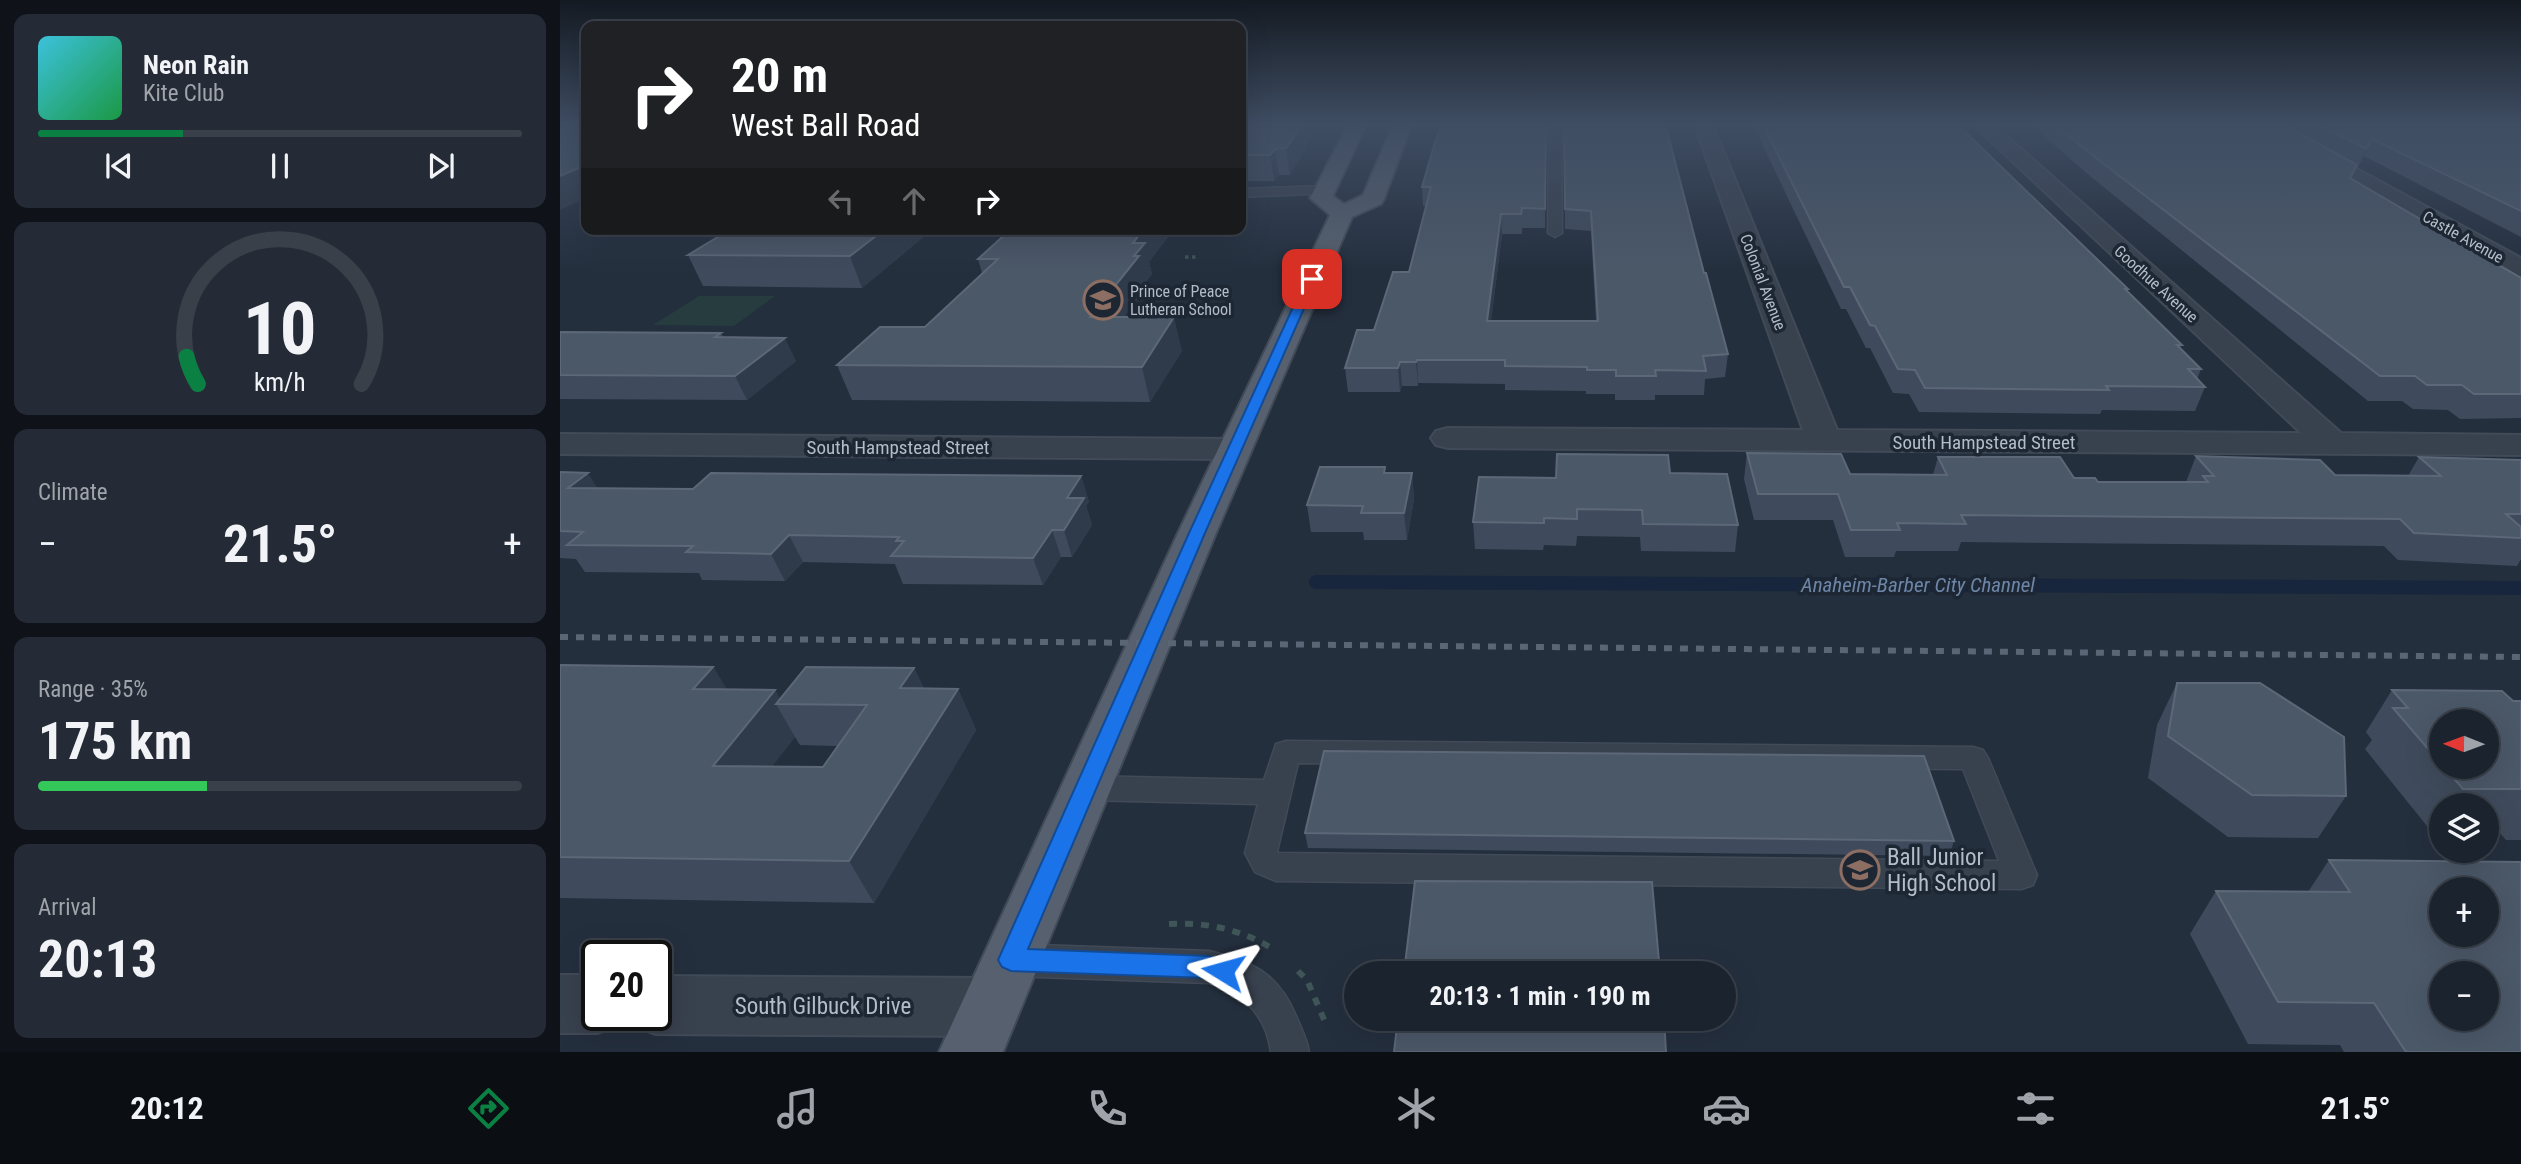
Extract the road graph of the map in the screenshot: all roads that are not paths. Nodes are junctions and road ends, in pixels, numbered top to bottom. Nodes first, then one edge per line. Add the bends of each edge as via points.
1 (1334, 172) edge
2 (1384, 172) edge
3 (1555, 172) edge
4 (1722, 172) edge
5 (2035, 172) edge
6 (2346, 172) edge
7 (1325, 190) junction
8 (1246, 193) edge
9 (1342, 214) junction
10 (1555, 233) dead end
11 (2521, 269) edge
12 (1448, 438) dead end
13 (1824, 440) junction
14 (560, 444) edge
15 (2332, 444) junction
16 (2521, 446) edge
17 (1235, 449) junction
18 (1085, 788) junction
19 (1276, 792) junction
20 (560, 1004) edge
21 (581, 1004) edge
22 (672, 1005) edge
23 (991, 1006) edge
24 (1290, 1052) edge

1 - 7 main road
2 - 9 main road via 1373,199
3 - 10 lane
4 - 13 street, Colonial Avenue
5 - 15 street, Goodhue Avenue
6 - 11 street, Castle Avenue
7 - 8 lane
7 - 9 main road via 1321,198
9 - 17 main road
12 - 13 street, South Hampstead Street
13 - 15 street, South Hampstead Street
14 - 17 street, South Hampstead Street
15 - 16 street, South Hampstead Street
17 - 18 main road
18 - 19 lane
18 - 23 main road
19 - 19 lane via 1261,853 1276,867 2021,876 1973,758 1286,752
20 - 21 street
22 - 23 street, South Gilbuck Drive
23 - 24 lane via 1209,967 1238,974 1262,989 1276,1011

